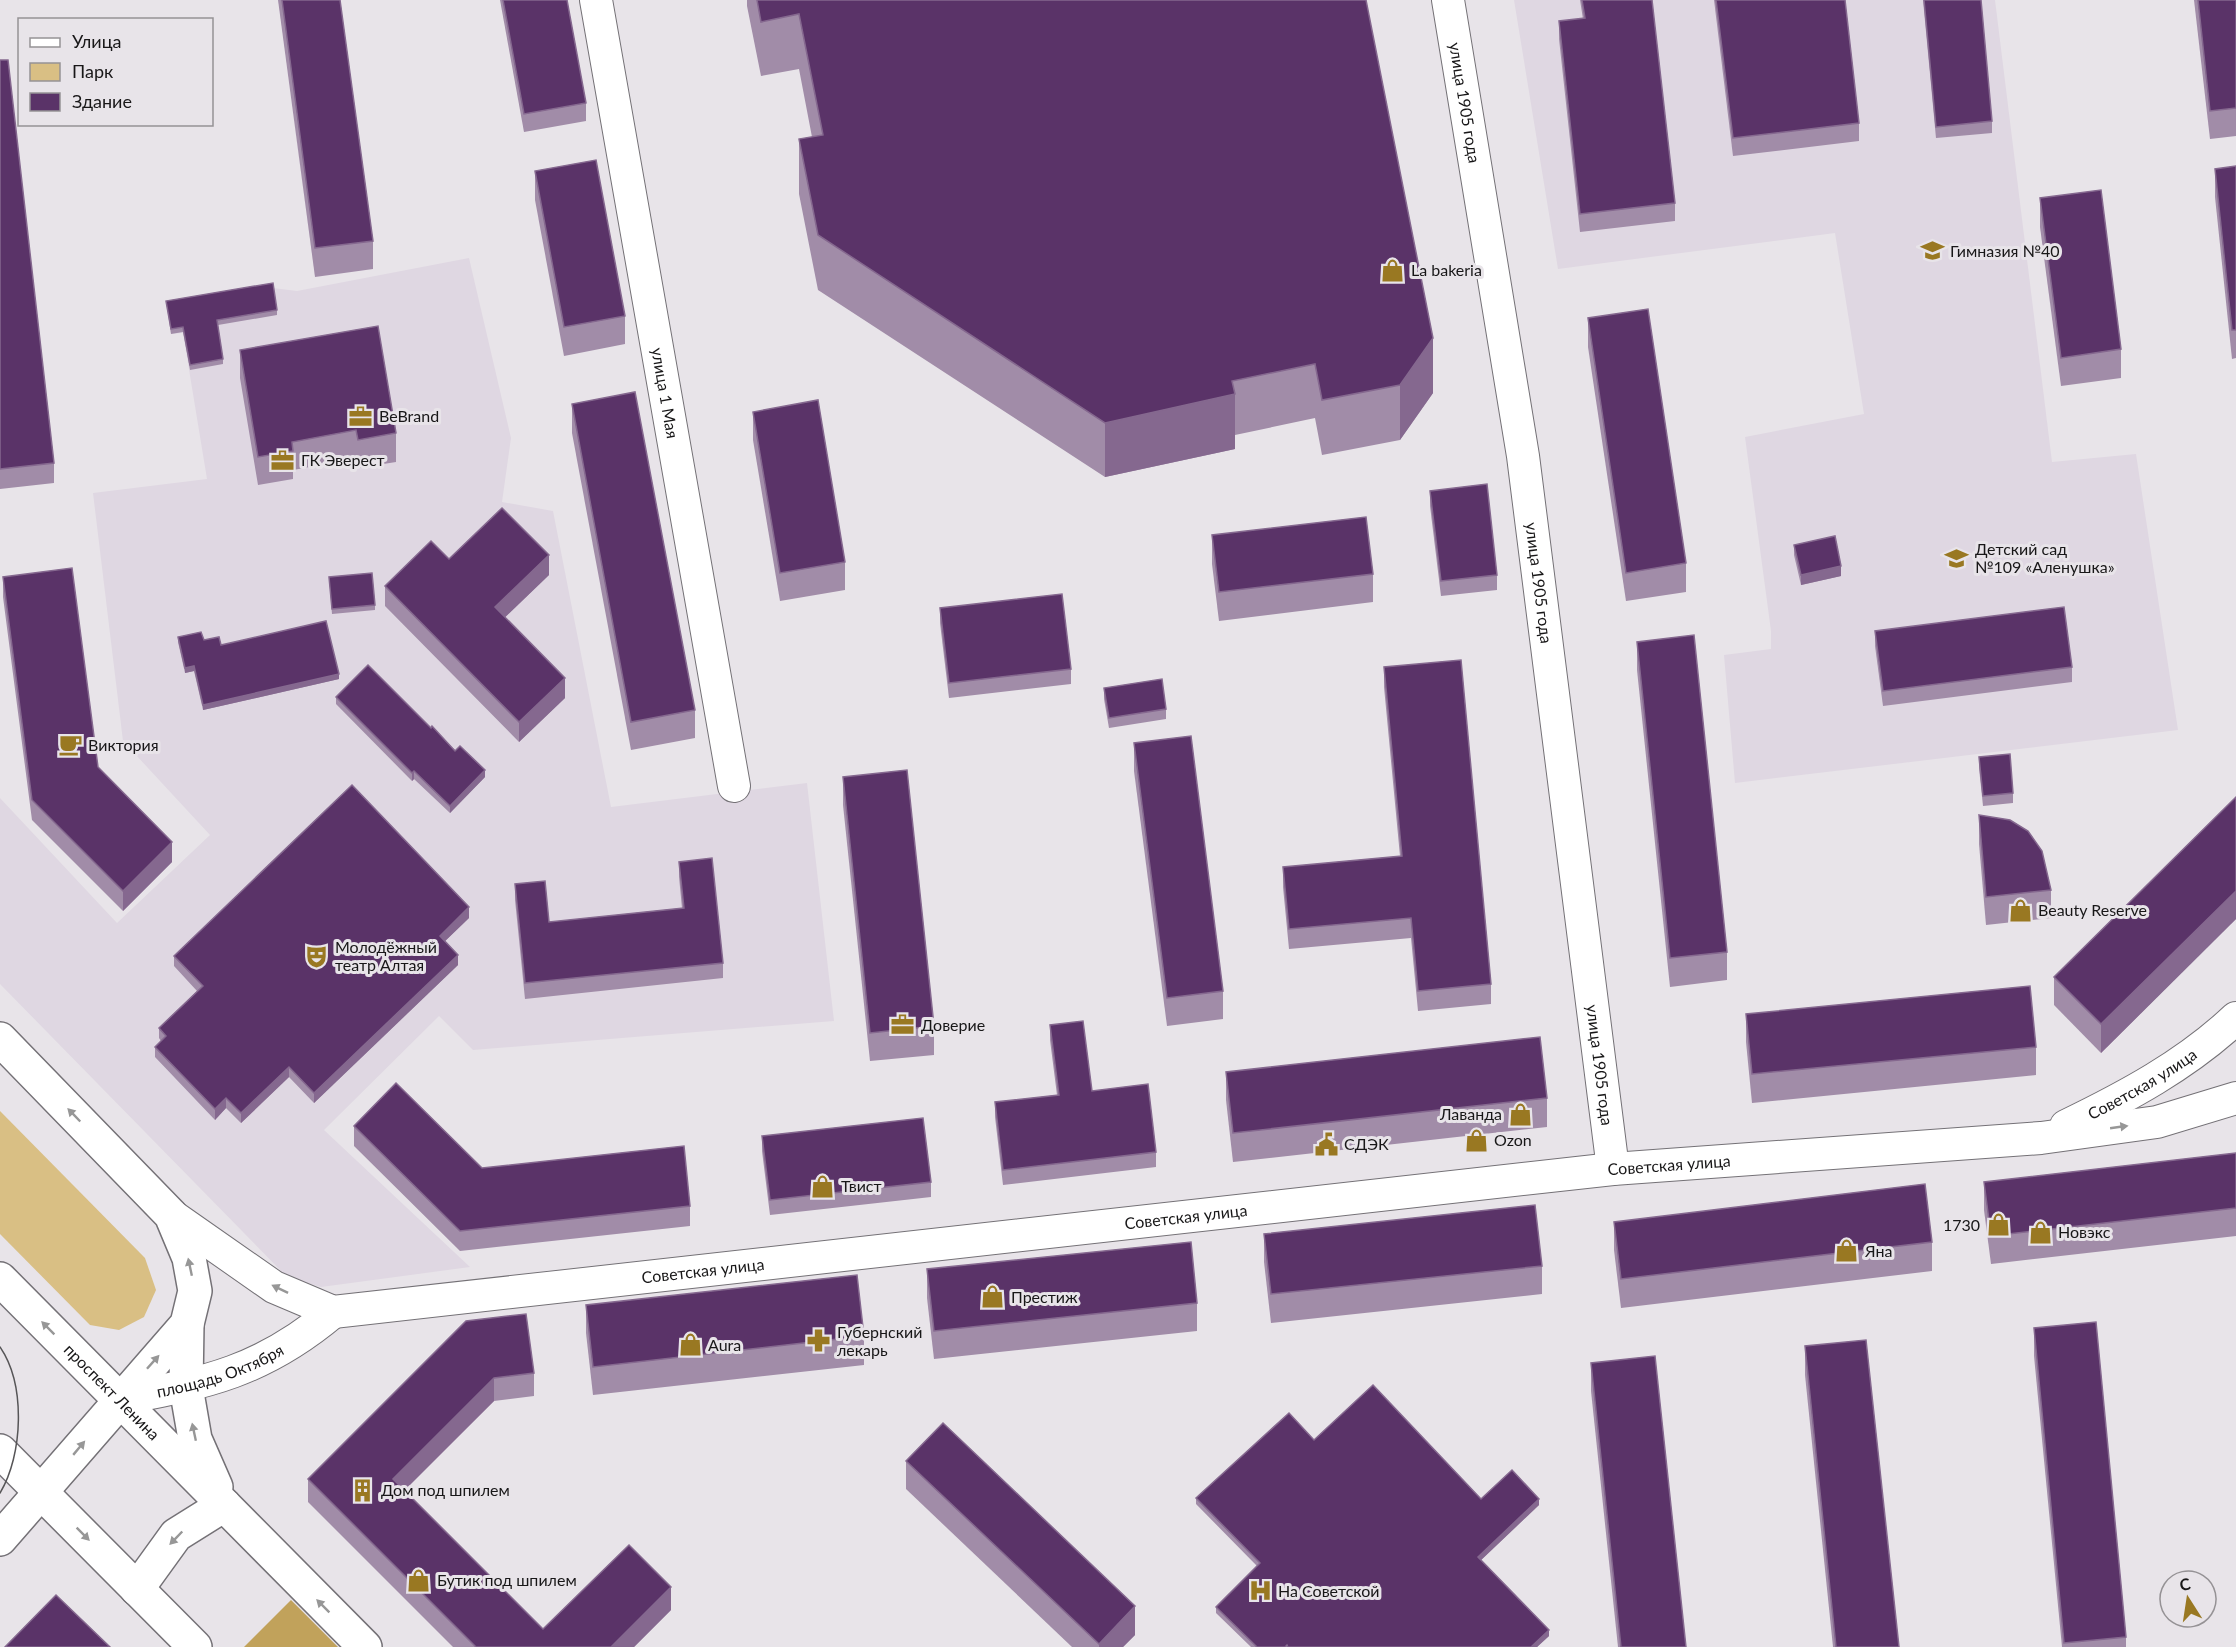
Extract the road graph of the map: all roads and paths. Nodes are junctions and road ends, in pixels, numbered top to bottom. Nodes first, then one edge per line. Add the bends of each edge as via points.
1 (596, 0) edge
2 (1448, 0) edge
3 (734, 786) dead end
4 (2236, 1018) edge
5 (0, 1039) edge
6 (2236, 1098) edge
7 (2041, 1138) junction
8 (1613, 1169) junction
9 (171, 1215) junction
10 (0, 1279) edge
11 (333, 1312) junction
12 (187, 1324) junction
13 (186, 1387) junction
14 (119, 1399) junction
15 (0, 1450) edge
16 (42, 1493) junction
17 (224, 1505) junction
18 (0, 1539) edge
19 (137, 1589) junction
20 (195, 1647) edge
21 (365, 1647) edge

1 - 3 street, улица 1 Мая
2 - 8 street, улица 1905 года via 1523,456
4 - 7 street, Советская улица via 2136,1092
9 -> 5 main road, площадь Октября
7 -> 6 street, Советская улица via 2157,1122
7 - 8 street, Советская улица
8 - 11 street, Советская улица
11 -> 9 street, площадь Октября via 274,1287
12 -> 9 main road, площадь Октября via 195,1291 189,1258
14 -> 10 main road, проспект Ленина
11 - 13 street, площадь Октября via 302,1338 249,1367
12 - 13 main road, проспект Ленина
14 -> 12 main road, площадь Октября
13 - 14 street, площадь Октября
17 -> 13 main road, проспект Ленина via 195,1439
16 -> 14 main road
14 - 17 main road, проспект Ленина
15 - 16 main road
16 - 18 main road
16 -> 19 main road
17 -> 19 main road via 176,1535
21 -> 17 main road, проспект Ленина
19 - 20 main road

